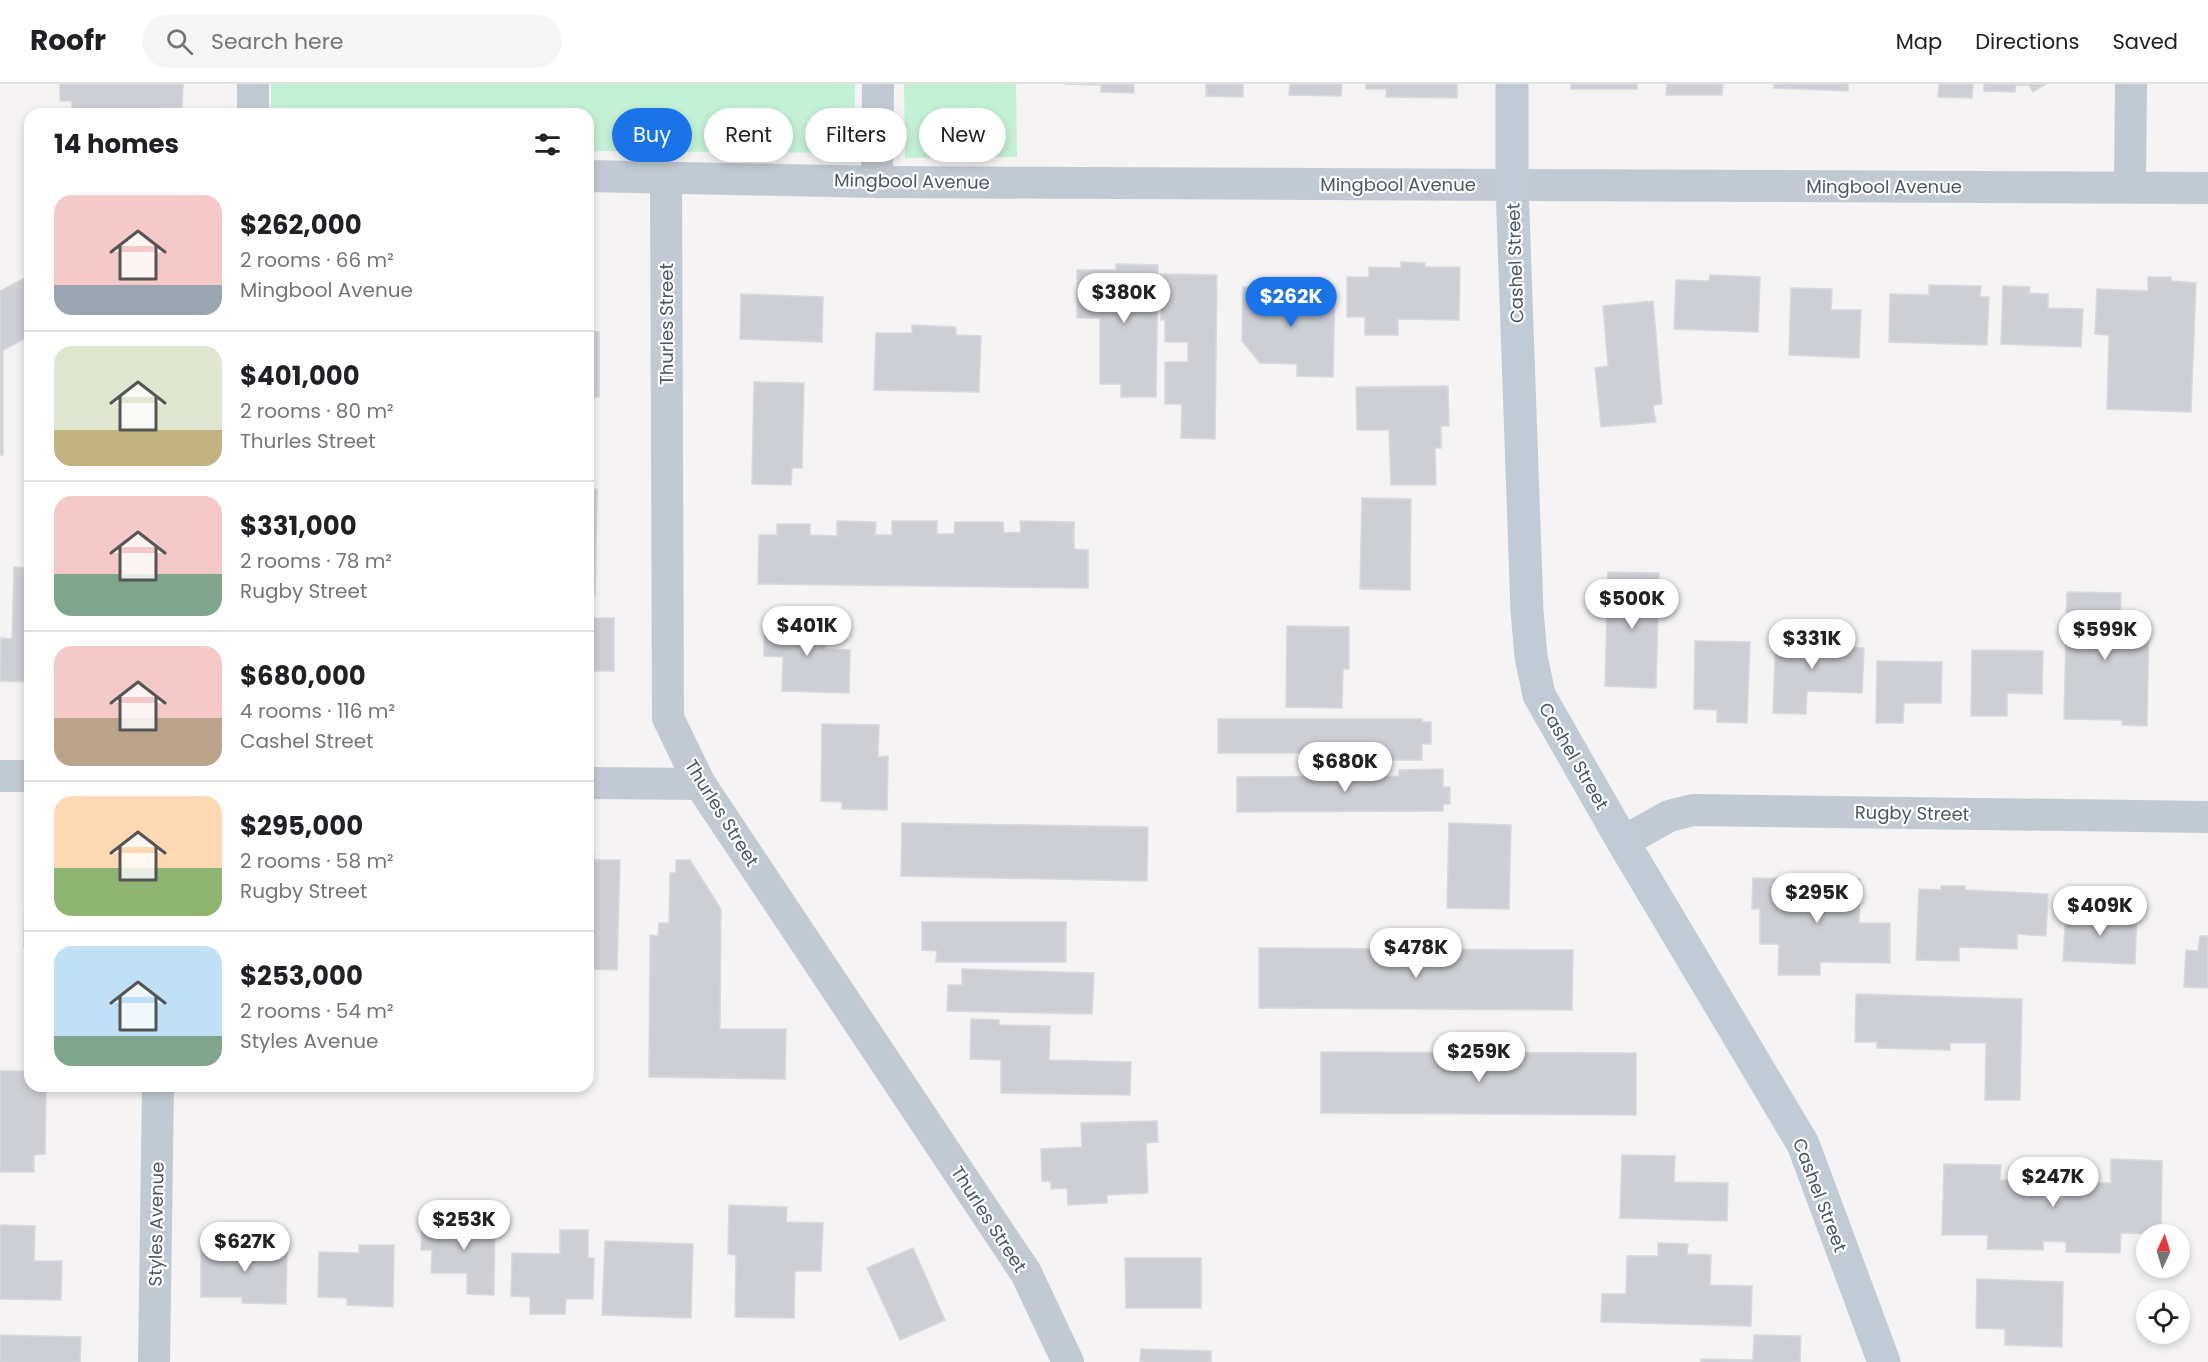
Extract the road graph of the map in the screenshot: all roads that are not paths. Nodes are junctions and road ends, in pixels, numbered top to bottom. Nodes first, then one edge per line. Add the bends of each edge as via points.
1 (253, 84) edge
2 (878, 84) edge
3 (1512, 84) edge
4 (2131, 84) edge
5 (253, 108) edge
6 (594, 176) edge
7 (666, 178) junction
8 (877, 182) junction
9 (1512, 185) junction
10 (2130, 187) junction
11 (2208, 188) edge
12 (0, 776) edge
13 (24, 776) edge
14 (594, 783) edge
15 (700, 784) junction
16 (2208, 817) edge
17 (1623, 842) junction
18 (158, 1092) edge
19 (154, 1362) edge
20 (1068, 1362) edge
21 (1884, 1362) edge

1 - 5 street
2 - 8 street
3 - 9 street, Cashel Street
4 - 10 street
6 - 7 street, Mingbool Avenue
7 - 8 street, Mingbool Avenue
7 - 15 street, Thurles Street via 668,718
8 - 9 street, Mingbool Avenue
9 - 10 street, Mingbool Avenue
9 - 17 street, Cashel Street via 1531,656 1539,695
10 - 11 street, Mingbool Avenue
12 - 13 street
14 - 15 street
15 - 20 street, Thurles Street via 1026,1273
16 - 17 street, Rugby Street via 1693,810 1669,816
17 - 21 street, Cashel Street via 1803,1144
18 - 19 street, Styles Avenue

